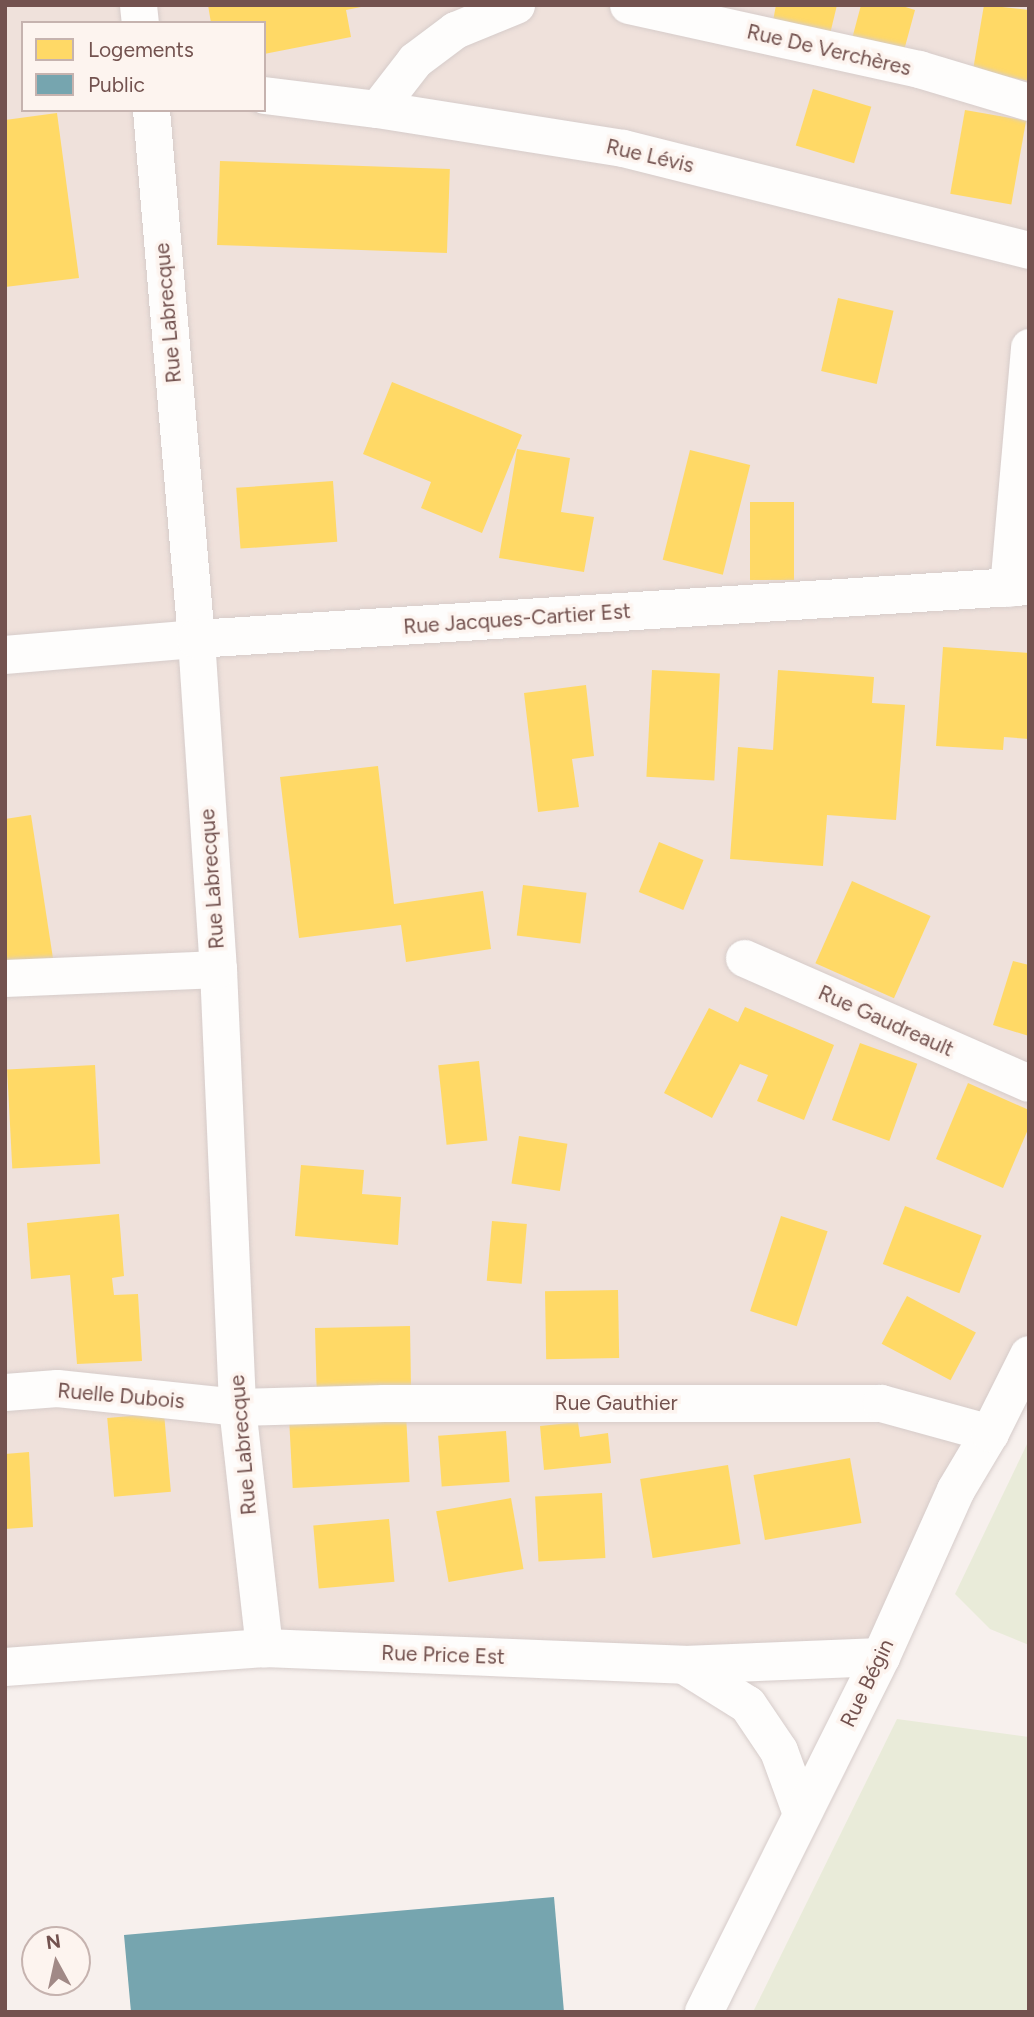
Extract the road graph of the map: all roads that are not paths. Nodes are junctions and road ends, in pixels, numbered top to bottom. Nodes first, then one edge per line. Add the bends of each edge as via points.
1 (516, 5) edge
2 (628, 5) edge
3 (266, 95) edge
4 (1029, 102) edge
5 (377, 109) junction
6 (151, 112) edge
7 (1029, 250) edge
8 (1029, 347) edge
9 (1018, 587) edge
10 (196, 639) junction
11 (5, 655) edge
12 (744, 958) dead end
13 (218, 969) junction
14 (5, 978) edge
15 (1029, 1083) edge
16 (1029, 1354) edge
17 (5, 1392) edge
18 (237, 1407) junction
19 (990, 1433) junction
20 (264, 1648) junction
21 (881, 1657) junction
22 (684, 1665) junction
23 (5, 1667) edge
24 (802, 1814) junction
25 (704, 2012) edge

1 - 5 street via 455,30 415,60
2 - 4 street, Rue De Verchères via 919,69
3 - 5 street, Rue Lévis
5 - 7 street, Rue Lévis via 623,148
6 - 10 street, Rue Labrecque
8 - 9 street
9 - 10 street, Rue Jacques-Cartier Est
10 - 11 street, Rue Jacques-Cartier Est
10 - 13 street, Rue Labrecque
12 - 15 street, Rue Gaudreault
13 - 14 street
13 - 18 street, Rue Labrecque
16 - 19 street, Rue Bégin
17 - 18 street, Ruelle Dubois via 57,1388
18 - 19 street, Rue Gauthier via 881,1403
18 - 20 street, Rue Labrecque
19 - 21 street, Rue Bégin via 956,1490
20 - 22 street, Rue Price Est
20 - 23 street, Rue Price Est
21 - 22 street, Rue Price Est
21 - 24 street, Rue Bégin
22 - 24 street via 748,1705 779,1751
24 - 25 street, Rue Bégin

